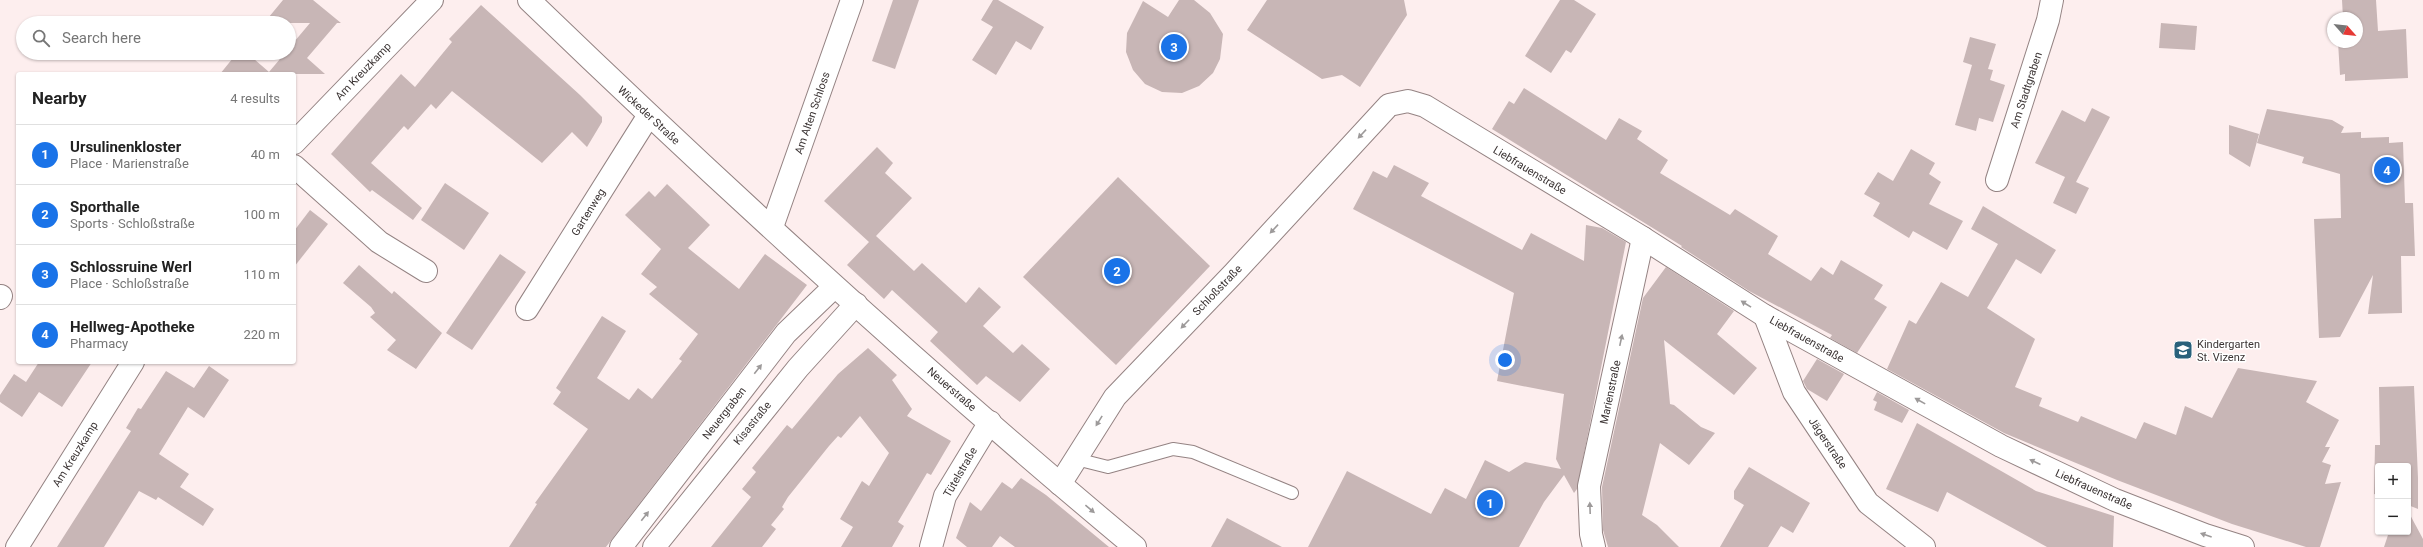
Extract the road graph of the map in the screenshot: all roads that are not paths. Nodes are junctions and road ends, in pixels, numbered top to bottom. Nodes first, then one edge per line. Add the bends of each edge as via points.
1 (432, 0) edge
2 (530, 0) edge
3 (852, 0) edge
4 (2052, 0) edge
5 (1389, 105) joint
6 (648, 115) junction
7 (296, 141) edge
8 (296, 168) edge
9 (1997, 180) dead end
10 (772, 227) junction
11 (1644, 238) junction
12 (426, 271) dead end
13 (834, 287) junction
14 (856, 304) junction
15 (527, 309) dead end
16 (1765, 316) junction
17 (132, 364) edge
18 (990, 422) junction
19 (1076, 459) junction
20 (1060, 484) junction
21 (1292, 493) dead end
22 (18, 547) edge
23 (621, 547) edge
24 (654, 547) edge
25 (931, 547) edge
26 (1135, 547) edge
27 (1594, 547) edge
28 (1924, 547) edge
29 (2243, 547) edge

1 - 7 street, Am Kreuzkamp
2 - 6 street, Wickeder Straße
3 - 10 street, Am Alten Schloss
4 - 9 street, Am Stadtgraben via 2048,20
5 - 11 street, Liebfrauenstraße via 1408,101 1426,106
5 -> 19 street, Schloßstraße via 1115,397
6 - 10 street, Wickeder Straße
6 - 15 street, Gartenweg
8 - 12 street via 379,242
10 - 13 street, Neuerstraße
16 -> 11 street, Liebfrauenstraße
27 -> 11 street, Marienstraße via 1589,486
13 - 14 street, Neuerstraße
23 -> 13 street, Neuergraben via 786,333
14 - 18 street, Neuerstraße
14 - 24 street, Kisastraße via 798,368
16 - 28 street, Jägerstraße via 1794,392 1868,503
29 -> 16 street, Liebfrauenstraße via 2205,536 2115,500 2001,446
17 - 22 street, Am Kreuzkamp
18 - 20 street, Neuerstraße
18 - 25 street, Tütelstraße via 945,496
19 - 20 street, Schloßstraße
19 - 21 lane via 1108,467 1173,449 1193,452
20 -> 26 street, Neuerstraße

